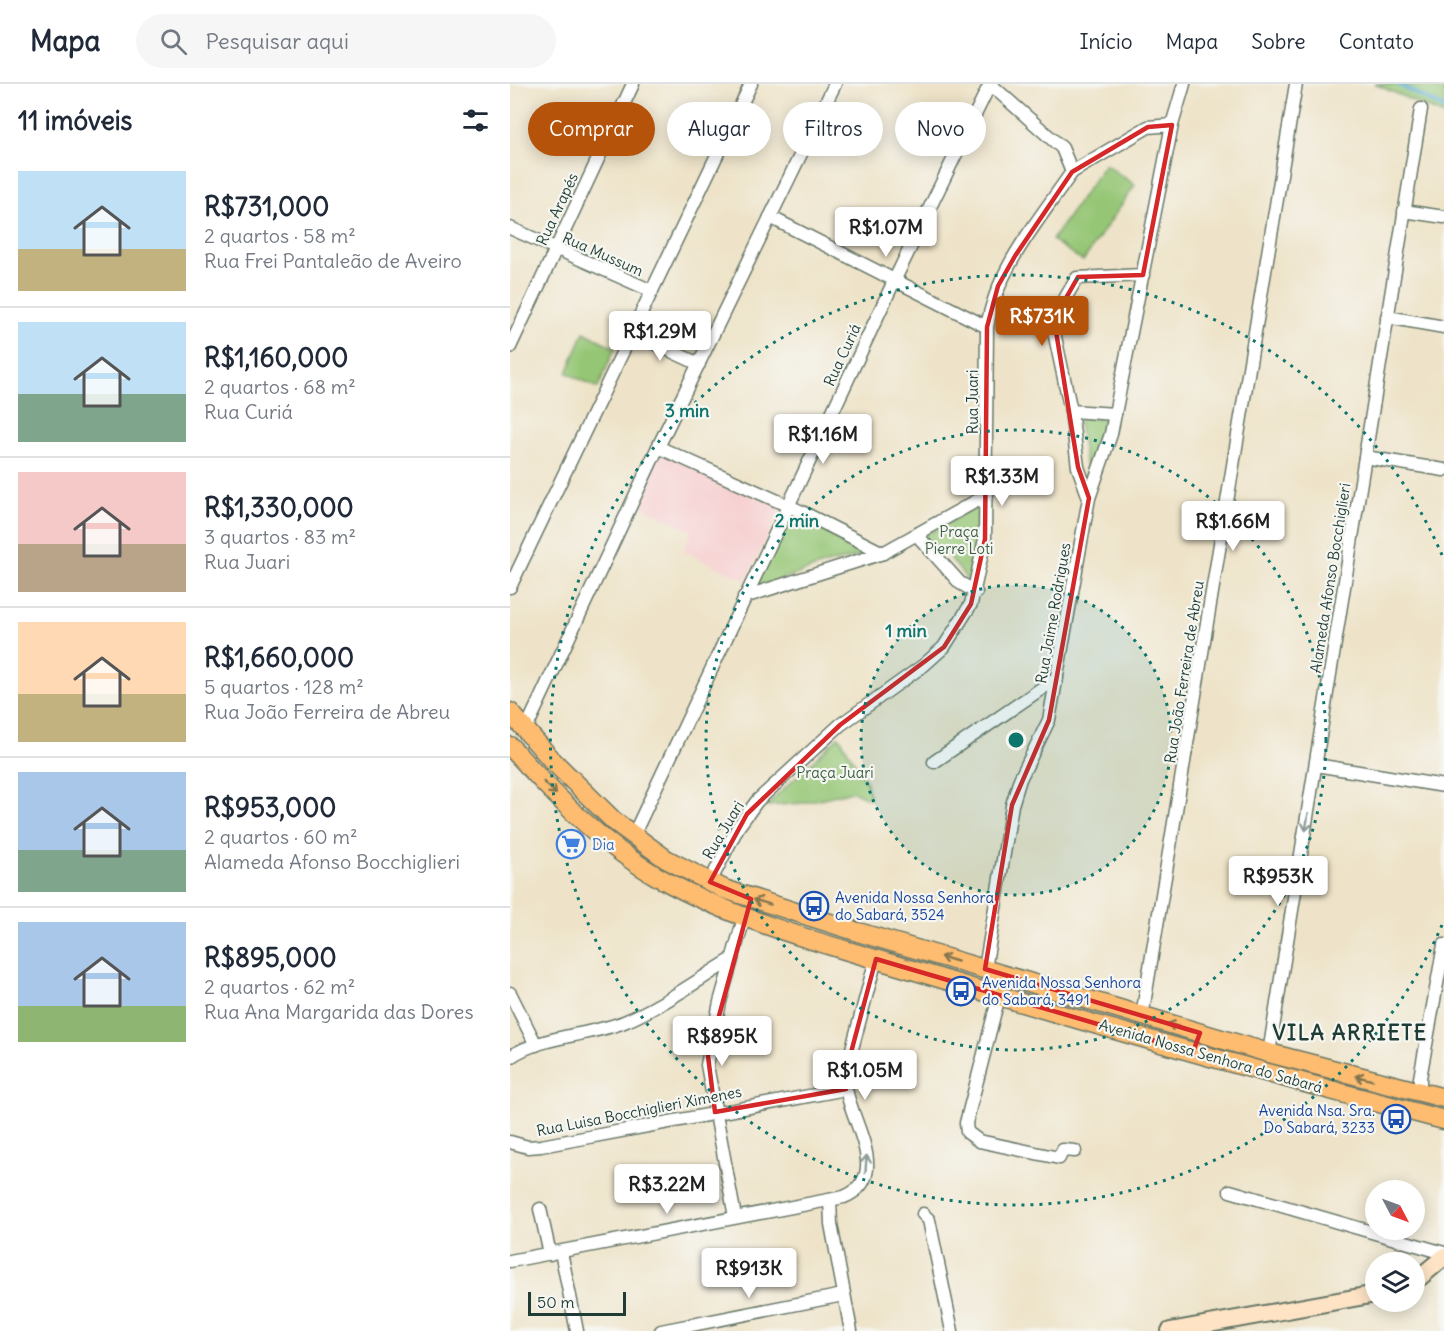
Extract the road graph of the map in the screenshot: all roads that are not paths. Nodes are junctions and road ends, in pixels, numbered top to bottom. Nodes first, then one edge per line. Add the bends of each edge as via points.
1 (633, 84) edge
2 (751, 84) edge
3 (835, 84) edge
4 (990, 84) edge
5 (1184, 84) edge
6 (1296, 84) edge
7 (1421, 109) dead end
8 (1172, 125) junction
9 (1072, 171) junction
10 (1404, 211) junction
11 (770, 217) junction
12 (1444, 218) edge
13 (510, 228) edge
14 (555, 249) junction
15 (1143, 275) junction
16 (895, 279) junction
17 (652, 291) junction
18 (1387, 317) junction
19 (987, 327) junction
20 (1444, 327) edge
21 (632, 333) junction
22 (510, 347) edge
23 (699, 364) junction
24 (1071, 411) junction
25 (1115, 414) junction
26 (658, 447) junction
27 (1365, 457) junction
28 (1444, 470) edge
29 (987, 495) junction
30 (1089, 498) junction
31 (788, 506) junction
32 (916, 534) junction
33 (883, 553) junction
34 (510, 587) edge
35 (976, 591) junction
36 (744, 597) junction
37 (1057, 678) junction
38 (510, 712) edge
39 (526, 729) junction
40 (510, 746) edge
41 (934, 762) dead end
42 (1316, 765) junction
43 (1444, 786) edge
44 (633, 836) junction
45 (710, 882) junction
46 (744, 918) junction
47 (833, 924) junction
48 (828, 944) junction
49 (1444, 945) edge
50 (876, 959) junction
51 (731, 960) junction
52 (985, 969) junction
53 (510, 993) edge
54 (999, 996) junction
55 (1142, 1016) junction
56 (1200, 1033) junction
57 (536, 1045) junction
58 (1193, 1052) junction
59 (1269, 1053) junction
60 (510, 1057) edge
61 (846, 1089) junction
62 (1420, 1093) junction
63 (1444, 1098) edge
64 (715, 1113) junction
65 (1444, 1120) edge
66 (510, 1142) edge
67 (1069, 1151) dead end
68 (1230, 1191) dead end
69 (830, 1200) junction
70 (540, 1209) dead end
71 (923, 1214) dead end
72 (735, 1217) junction
73 (555, 1253) junction
74 (1444, 1255) edge
75 (510, 1261) edge
76 (1425, 1272) edge
77 (843, 1295) junction
78 (1365, 1296) edge
79 (1236, 1325) edge
80 (577, 1331) edge
81 (661, 1331) edge
82 (851, 1331) edge
83 (952, 1331) edge
84 (1170, 1331) edge

1 - 14 street, Rua Arapés
2 - 17 street
3 - 11 street
4 - 9 street via 1062,148
4 - 16 street, Rua Curiá
5 - 8 street, Rua Jaime Rodrigues
6 - 55 street, Rua João Ferreira de Abreu
7 - 10 street, Alameda Afonso Bocchiglieri
8 - 9 street via 1148,127
8 - 15 street, Rua Jaime Rodrigues
9 - 19 street, Rua Juari via 1015,256 994,297
10 - 12 street
10 - 18 street, Alameda Afonso Bocchiglieri
11 - 16 street
11 - 23 street
13 - 14 street, Rua Mussum
14 - 17 street, Rua Mussum
14 - 22 street, Rua Arapés
15 - 24 street via 1077,278 1056,314 1054,332
15 - 25 street, Rua Jaime Rodrigues
16 - 19 street
16 - 31 street, Rua Curiá
17 - 21 street
18 - 20 street
18 - 27 street, Alameda Afonso Bocchiglieri
19 - 29 street, Rua Juari
21 - 23 street
21 - 34 street
23 - 26 street
24 - 25 street
24 - 30 street via 1079,473
25 - 30 street, Rua Jaime Rodrigues
26 - 31 street
26 - 39 street
27 - 28 street
27 - 42 street, Alameda Afonso Bocchiglieri
29 - 32 street
29 - 35 street, Rua Juari via 985,539
30 - 37 street, Rua Jaime Rodrigues
31 - 33 street
31 - 36 street, Rua Curiá
32 - 33 street
32 - 35 street via 960,583
33 - 36 street
35 - 45 street, Rua Juari via 944,647 840,725 757,801 738,827
36 - 44 street, Rua Curiá
37 - 41 street
37 - 52 street, Rua Jaime Rodrigues via 1046,732 1015,792
38 - 39 main road, Avenida Nossa Senhora do Sabará
39 - 44 main road, Avenida Nossa Senhora do Sabará via 591,799
40 -> 46 main road, Avenida Nossa Senhora do Sabará via 581,819 624,855 693,895
42 - 43 street
42 -> 59 street, Alameda Afonso Bocchiglieri
44 - 45 main road, Avenida Nossa Senhora do Sabará
47 -> 45 main road, Avenida Nossa Senhora do Sabará
46 - 48 main road, Avenida Nossa Senhora do Sabará
46 - 51 street
47 - 48 main road
52 -> 47 main road, Avenida Nossa Senhora do Sabará
48 - 50 main road, Avenida Nossa Senhora do Sabará
49 - 62 street
50 - 54 main road, Avenida Nossa Senhora do Sabará
50 - 61 street via 845,1075
51 - 57 street via 633,1018
51 - 64 street via 708,1056 708,1081
52 - 55 main road, Avenida Nossa Senhora do Sabará
53 - 57 street
54 - 58 main road, Avenida Nossa Senhora do Sabará
54 - 67 street via 966,1123 967,1132 979,1141 1059,1158
56 -> 55 main road, Avenida Nossa Senhora do Sabará
56 - 58 main road
56 - 59 main road, Avenida Nossa Senhora do Sabará
57 - 60 street
58 - 65 main road, Avenida Nossa Senhora do Sabará
62 -> 59 main road, Avenida Nossa Senhora do Sabará
61 - 64 street, Rua Luisa Bocchiglieri Ximenes
69 -> 61 street via 856,1191 864,1181 868,1161
62 - 63 main road, Avenida Nossa Senhora do Sabará
64 - 66 street, Rua Luisa Bocchiglieri Ximenes via 541,1146
64 - 72 street
68 - 74 street
69 - 72 street
69 - 77 street
70 - 73 street
71 - 83 street via 929,1220
72 - 73 street
73 - 75 street
73 - 80 street
74 - 76 street
77 - 81 street
77 - 82 street
78 - 79 street
79 - 84 street

